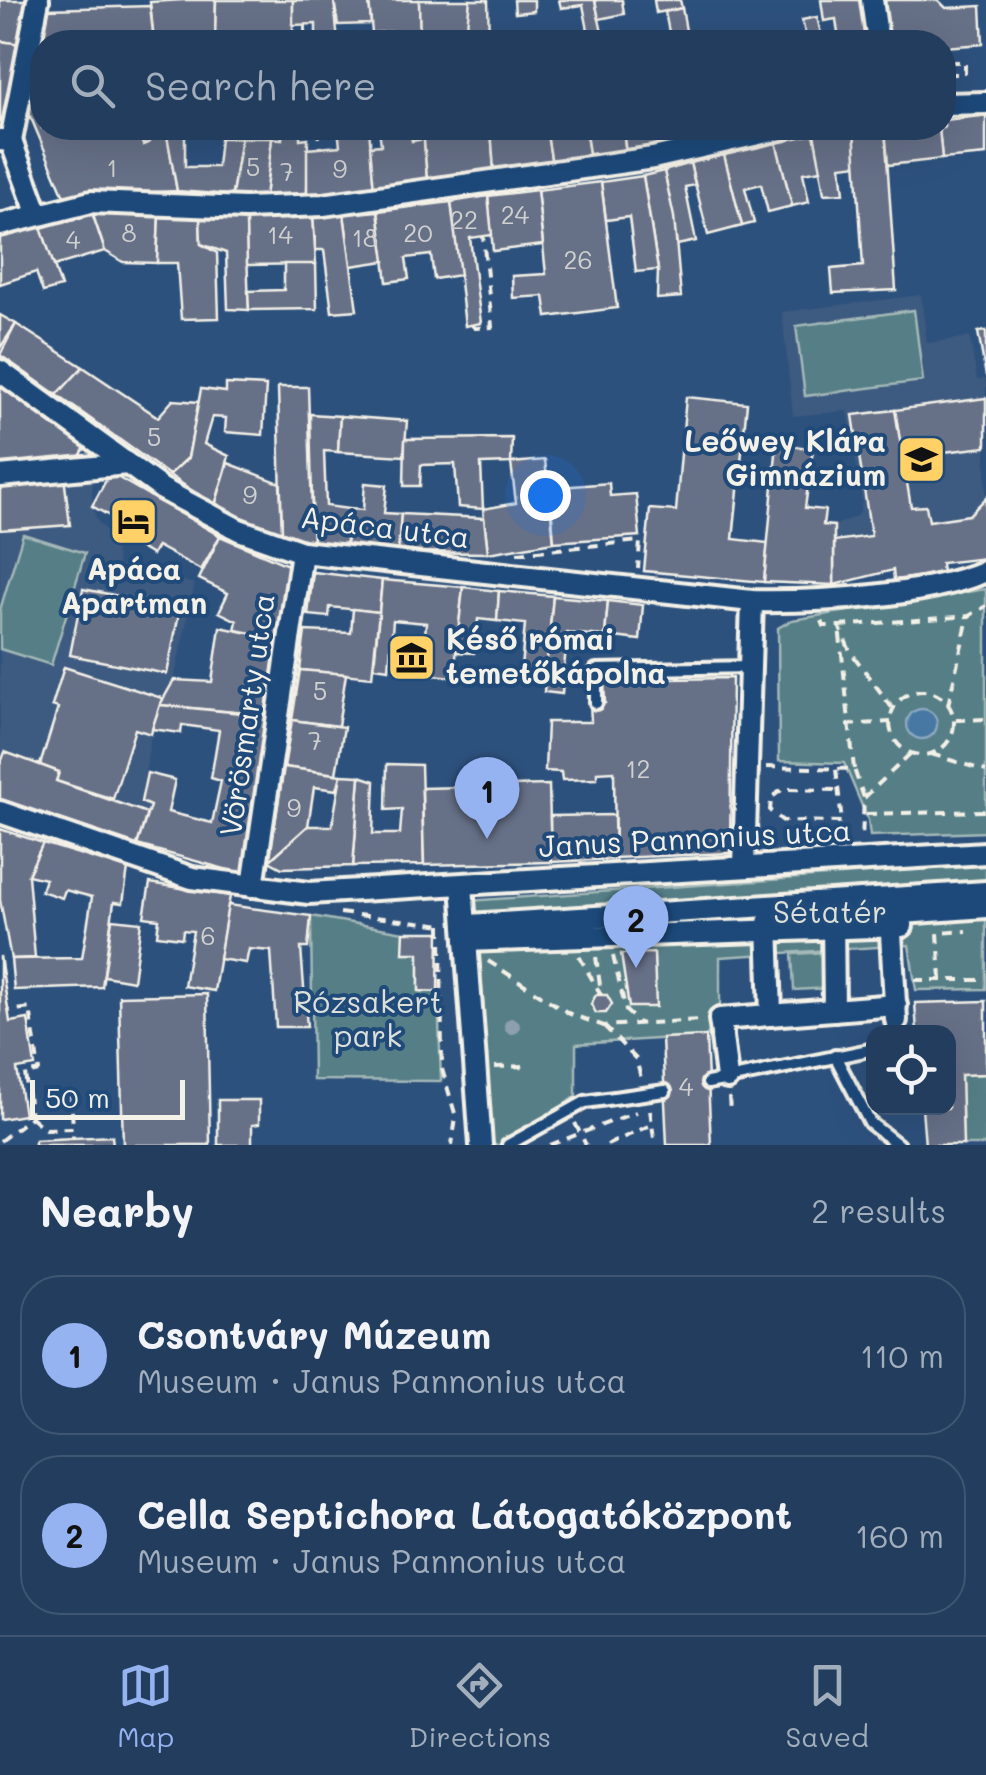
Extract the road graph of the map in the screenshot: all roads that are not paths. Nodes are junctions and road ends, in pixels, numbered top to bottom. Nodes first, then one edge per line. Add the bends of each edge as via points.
1 (38, 0) edge
2 (872, 0) edge
3 (32, 30) edge
4 (876, 30) edge
5 (30, 40) edge
6 (986, 103) edge
7 (956, 104) edge
8 (11, 134) edge
9 (732, 140) edge
10 (0, 166) edge
11 (38, 212) junction
12 (0, 225) edge
13 (0, 371) edge
14 (127, 464) junction
15 (0, 476) edge
16 (302, 552) junction
17 (986, 572) edge
18 (752, 601) junction
19 (750, 667) junction
20 (596, 702) dead end
21 (0, 812) edge
22 (986, 853) edge
23 (744, 866) junction
24 (462, 885) junction
25 (253, 886) junction
26 (986, 892) edge
27 (890, 898) junction
28 (832, 903) junction
29 (768, 906) junction
30 (986, 907) edge
31 (891, 926) junction
32 (834, 928) junction
33 (467, 930) junction
34 (768, 931) junction
35 (834, 1010) junction
36 (771, 1015) junction
37 (896, 1020) edge
38 (866, 1051) edge
39 (836, 1056) junction
40 (718, 1080) joint
41 (665, 1091) dead end
42 (481, 1145) edge
43 (508, 1145) edge
44 (898, 1145) edge

1 - 3 street
2 - 4 street
5 - 8 street
6 - 7 street
8 - 10 street
8 - 11 street
9 - 11 street via 652,158 323,205 91,202
11 - 12 street
13 - 14 street, Apáca utca
14 - 15 street
14 - 16 street, Apáca utca via 238,530
16 - 18 street, Apáca utca
16 - 25 street, Vörösmarty utca
17 - 18 street, Apáca utca via 818,602
18 - 19 street
19 - 20 lane via 596,670
19 - 23 street
21 - 25 street, Janus Pannonius utca via 192,878
22 - 23 street, Janus Pannonius utca
23 - 24 street, Janus Pannonius utca
24 - 25 street, Janus Pannonius utca via 323,893
24 - 33 street
26 - 27 street
27 - 28 street
27 - 31 street
28 - 29 street
28 - 32 street
29 - 33 street
29 - 34 street
30 - 31 street via 902,913 902,926
31 - 32 street
31 - 37 street
32 - 34 street
32 - 35 street
33 - 34 street via 569,938
33 - 42 street
34 - 36 street
35 - 36 street
35 - 37 street
36 - 40 street via 721,1029
38 - 39 lane
39 - 40 lane
39 - 44 lane via 870,1123
41 - 43 lane via 585,1102

